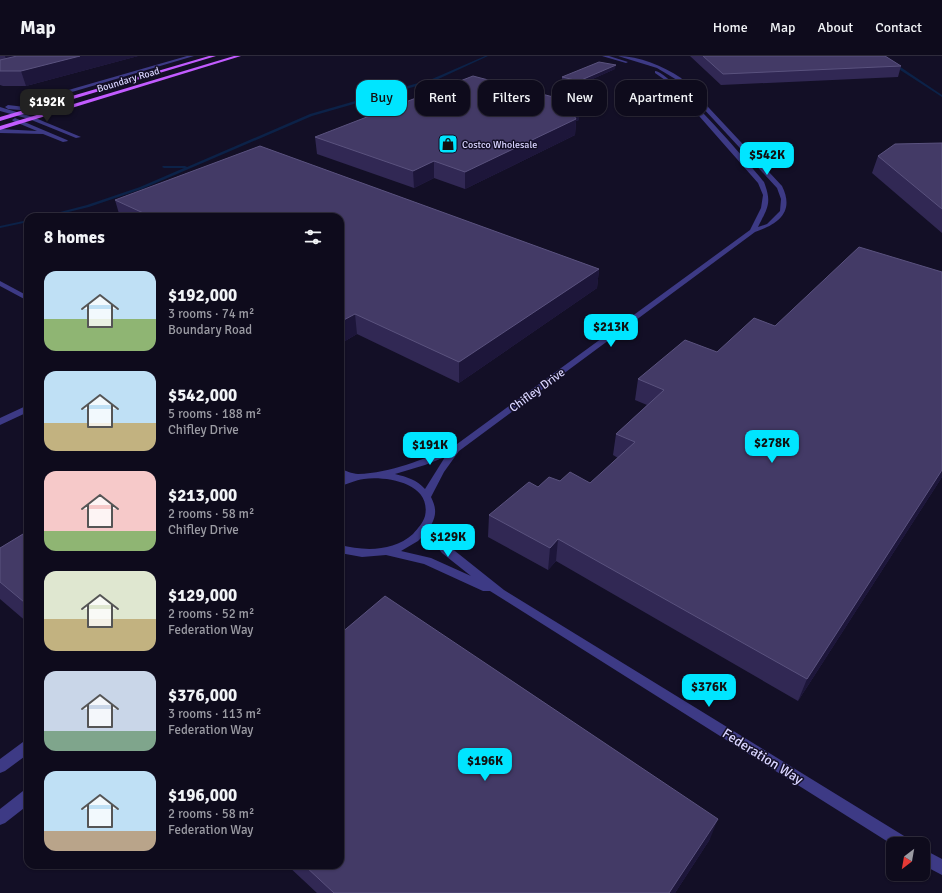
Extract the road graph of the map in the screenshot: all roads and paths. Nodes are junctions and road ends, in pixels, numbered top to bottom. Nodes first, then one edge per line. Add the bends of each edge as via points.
1 (191, 56) edge
2 (214, 56) edge
3 (239, 56) edge
4 (604, 56) edge
5 (620, 56) edge
6 (0, 106) edge
7 (34, 108) junction
8 (0, 109) edge
9 (15, 114) junction
10 (2, 117) edge
11 (31, 118) junction
12 (20, 122) junction
13 (0, 128) edge
14 (0, 131) edge
15 (49, 134) junction
16 (78, 137) dead end
17 (65, 141) dead end
18 (754, 231) junction
19 (0, 283) edge
20 (24, 297) edge
21 (24, 410) edge
22 (0, 422) edge
23 (456, 449) junction
24 (344, 473) edge
25 (383, 474) junction
26 (356, 477) junction
27 (344, 482) edge
28 (426, 497) junction
29 (426, 526) junction
30 (387, 552) junction
31 (344, 553) edge
32 (500, 593) junction
33 (24, 749) edge
34 (0, 767) edge
35 (24, 799) edge
36 (0, 818) edge
37 (893, 837) edge
38 (930, 860) edge
39 (942, 868) edge

1 - 7 street via 53,96
2 - 7 main road, Boundary Road
3 - 11 main road, Boundary Road
4 - 18 street via 640,65 667,79 761,182 766,195 764,208
5 - 18 street, Chifley Drive via 673,74 780,187 784,199 783,211 769,225
6 - 7 street
7 - 9 main road, Boundary Road
8 - 9 street
9 - 10 main road, Boundary Road
9 - 11 street
10 - 12 street
11 - 12 main road, Boundary Road
11 - 16 street
12 - 13 main road, Boundary Road
12 - 15 street
14 - 15 street
15 - 17 street
18 - 23 street, Chifley Drive
19 - 20 street
21 - 22 street
23 - 25 street, Chifley Drive via 422,463
23 - 28 street, Chifley Drive
24 - 26 street
25 - 26 street
25 - 28 street via 401,478 416,486
26 - 27 street
28 - 29 street via 430,511
29 - 30 street via 417,537
29 - 32 street, Federation Way via 446,550
30 - 31 street
30 - 32 street, Federation Way via 427,561
32 - 37 street, Federation Way
33 - 34 street
35 - 36 street
38 - 39 street

